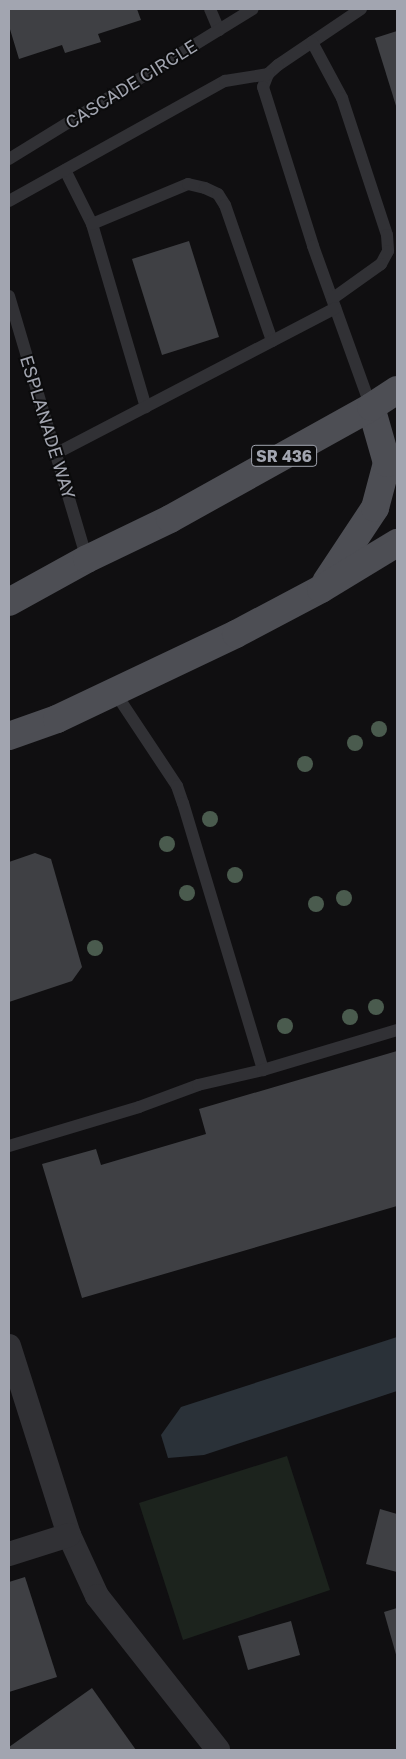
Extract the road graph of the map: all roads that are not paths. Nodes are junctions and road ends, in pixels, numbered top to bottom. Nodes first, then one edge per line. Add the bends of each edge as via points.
1 (210, 9) edge
2 (253, 9) edge
3 (361, 9) edge
4 (219, 30) junction
5 (312, 42) junction
6 (268, 74) junction
7 (9, 159) edge
8 (65, 170) junction
9 (9, 201) edge
10 (92, 224) junction
11 (9, 296) edge
12 (334, 304) junction
13 (272, 341) junction
14 (397, 390) edge
15 (146, 407) junction
16 (371, 407) junction
17 (56, 454) junction
18 (397, 543) edge
19 (87, 559) junction
20 (320, 589) junction
21 (9, 602) edge
22 (114, 691) junction
23 (9, 736) edge
24 (397, 1030) edge
25 (264, 1070) junction
26 (9, 1146) edge
27 (9, 1346) edge
28 (69, 1535) junction
29 (9, 1554) edge
30 (218, 1750) edge

1 - 4 lane
2 - 4 lane, CASCADE CIRCLE
3 - 5 lane
4 - 7 lane, CASCADE CIRCLE
5 - 6 lane
5 - 12 lane via 342,98 387,235 388,252 381,264
6 - 8 lane via 225,81
6 - 12 lane via 263,87
8 - 9 lane
8 - 10 lane
10 - 13 lane via 188,184 218,194 225,205
10 - 15 lane
11 - 17 lane, ESPLANADE WAY
12 - 13 lane
12 - 16 lane
13 - 15 lane
14 - 16 main road, SR 436
15 - 17 lane
16 - 19 main road, SR 436 via 170,519
16 - 20 main road via 387,463 378,499
17 - 19 lane, ESPLANADE WAY
18 - 20 main road
19 - 21 main road, SR 436
20 - 22 main road via 236,634
22 - 23 main road via 57,719
22 - 25 lane via 177,786
24 - 25 lane
25 - 26 lane via 198,1085 139,1107
27 - 28 street
28 - 29 street
28 - 30 street via 98,1596

